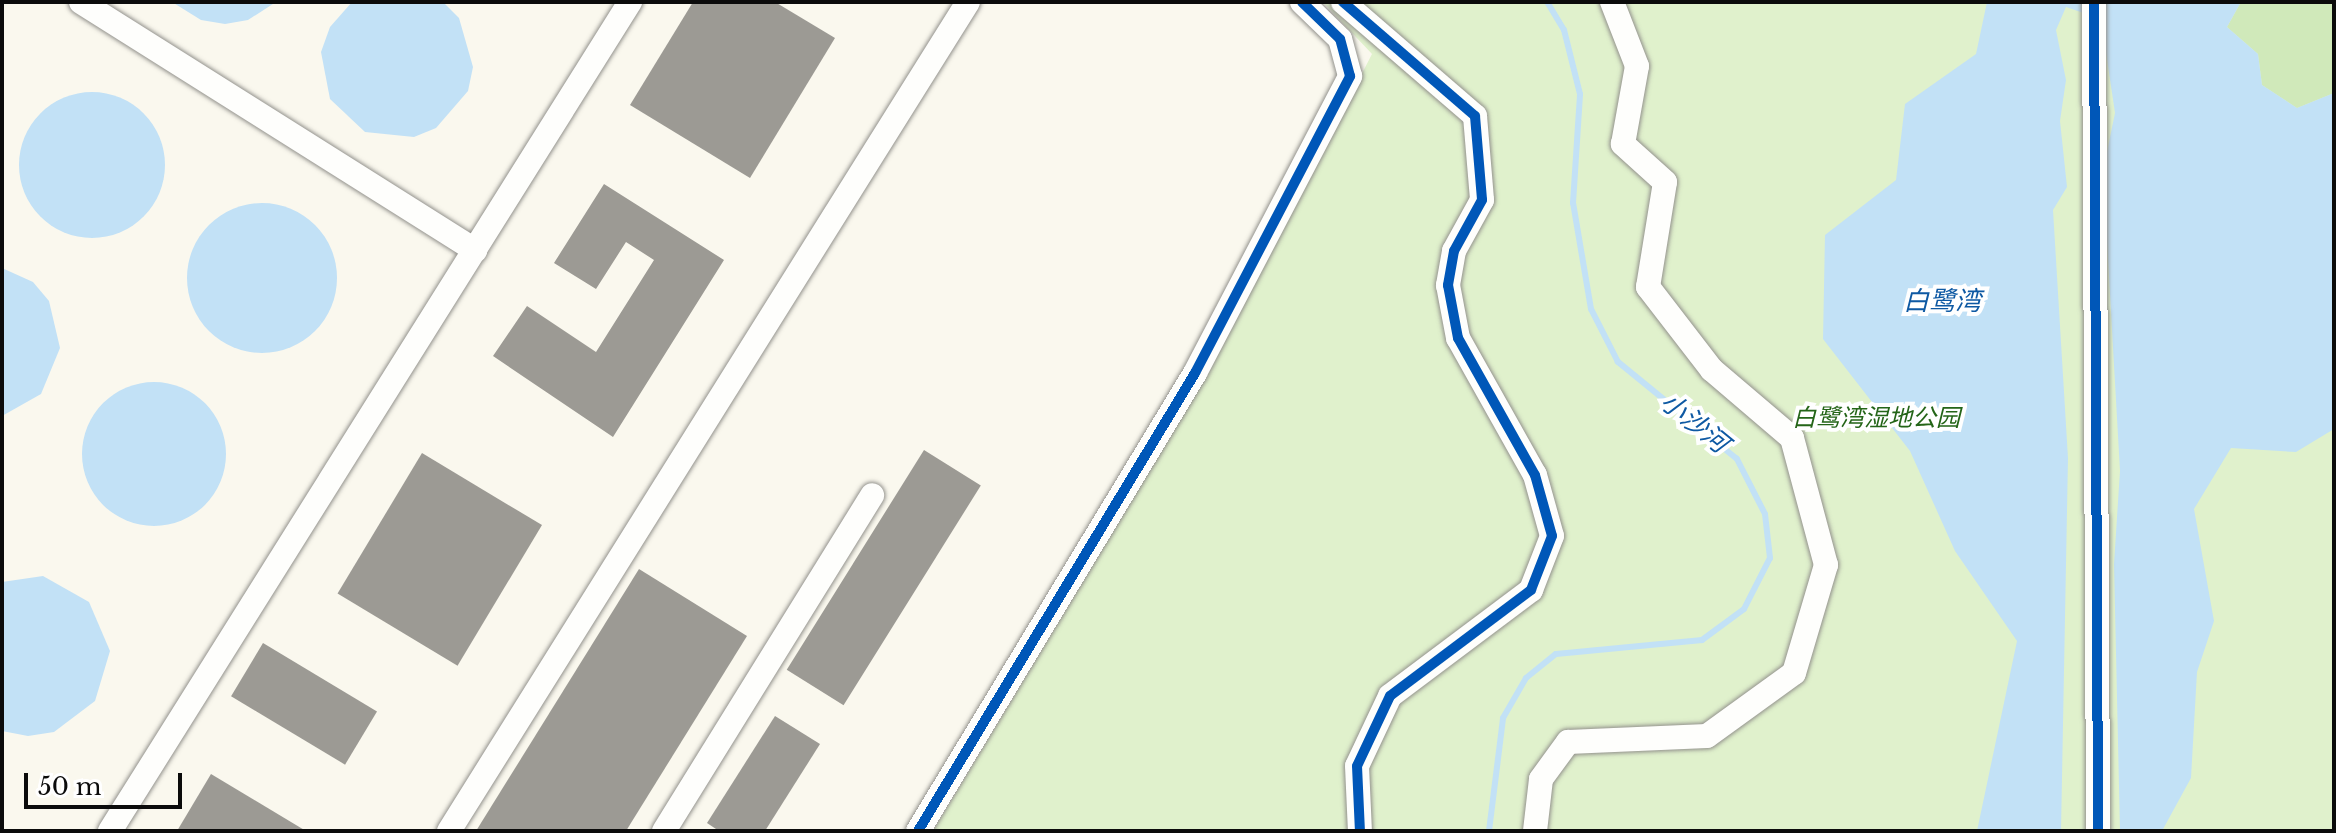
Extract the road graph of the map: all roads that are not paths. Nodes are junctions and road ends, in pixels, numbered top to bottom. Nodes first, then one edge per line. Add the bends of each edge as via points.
1 (81, 2) edge
2 (630, 2) edge
3 (968, 2) edge
4 (1302, 2) edge
5 (1343, 2) edge
6 (1612, 2) edge
7 (2094, 2) edge
8 (475, 250) junction
9 (872, 495) dead end
10 (110, 831) edge
11 (449, 831) edge
12 (664, 831) edge
13 (918, 831) edge
14 (1360, 831) edge
15 (1535, 831) edge
16 (2098, 831) edge

1 - 8 street
2 - 8 street
3 - 11 street
4 - 13 street via 1340,39 1350,76 1195,373
5 - 14 street via 1475,116 1482,200 1454,251 1448,285 1458,338 1535,475 1552,536 1531,590 1390,696 1357,766
6 - 15 street via 1637,66 1623,144 1665,182 1648,287 1712,370 1792,438 1826,565 1794,673 1707,736 1568,742 1541,779
7 - 16 street
8 - 10 street
9 - 12 street

